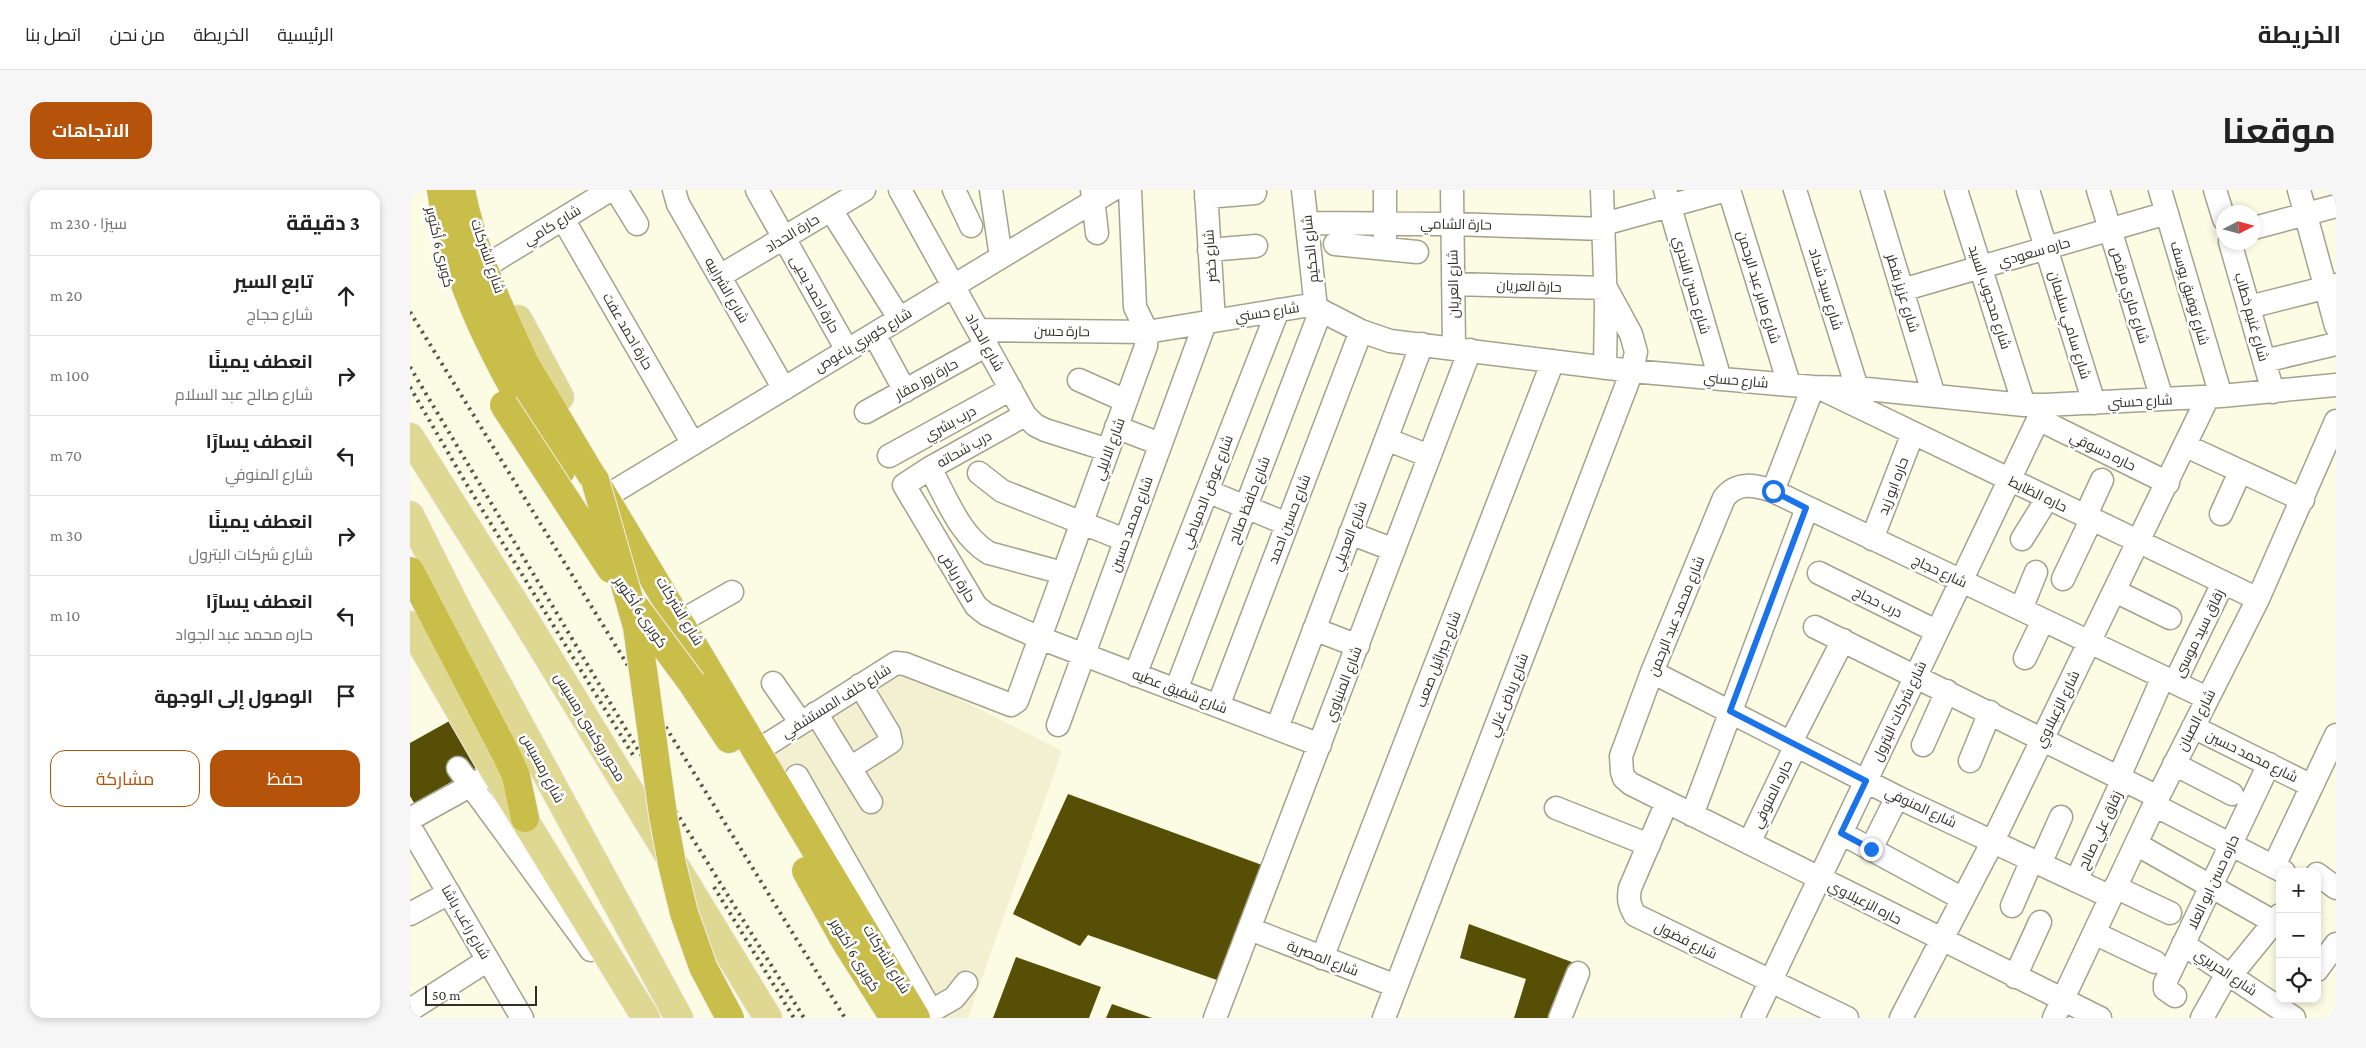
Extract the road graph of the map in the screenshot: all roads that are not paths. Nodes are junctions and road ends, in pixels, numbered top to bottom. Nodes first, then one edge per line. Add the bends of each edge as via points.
1 (428, 190) edge
2 (441, 190) edge
3 (461, 190) edge
4 (468, 190) edge
5 (474, 190) edge
6 (610, 190) edge
7 (616, 190) edge
8 (674, 190) edge
9 (757, 190) edge
10 (864, 190) edge
11 (900, 190) edge
12 (954, 190) edge
13 (991, 190) edge
14 (1130, 190) edge
15 (1303, 190) edge
16 (1385, 190) edge
17 (1452, 190) edge
18 (1602, 190) edge
19 (1728, 190) edge
20 (1795, 190) edge
21 (1872, 190) edge
22 (1956, 190) edge
23 (2028, 190) edge
24 (2098, 190) edge
25 (2160, 190) edge
26 (2215, 190) edge
27 (2299, 190) edge
28 (1255, 193) dead end
29 (1099, 194) edge
30 (1206, 194) edge
31 (1667, 198) edge
32 (2220, 205) edge
33 (2336, 206) edge
34 (831, 210) junction
35 (2167, 214) junction
36 (2305, 214) junction
37 (562, 219) junction
38 (1307, 223) junction
39 (1385, 223) junction
40 (637, 224) dead end
41 (1452, 224) junction
42 (971, 226) dead end
43 (1604, 226) junction
44 (2261, 226) edge
45 (2110, 230) junction
46 (1097, 232) dead end
47 (784, 238) junction
48 (1335, 244) dead end
49 (1256, 246) dead end
50 (2046, 248) junction
51 (1385, 249) junction
52 (1209, 250) junction
53 (2232, 250) edge
54 (1417, 252) dead end
55 (1001, 257) junction
56 (494, 261) junction
57 (1980, 267) junction
58 (720, 276) junction
59 (1453, 284) junction
60 (953, 286) junction
61 (2331, 286) edge
62 (1606, 288) junction
63 (1902, 290) junction
64 (2249, 307) junction
65 (1319, 309) junction
66 (1278, 310) junction
67 (899, 318) junction
68 (1209, 322) junction
69 (2336, 326) edge
70 (1361, 331) junction
71 (1147, 332) junction
72 (874, 334) junction
73 (982, 338) junction
74 (1422, 344) junction
75 (2336, 344) edge
76 (1462, 349) junction
77 (847, 350) junction
78 (1553, 361) junction
79 (2264, 361) junction
80 (1604, 368) junction
81 (1632, 371) junction
82 (1720, 379) junction
83 (1079, 380) dead end
84 (1788, 384) junction
85 (2336, 385) edge
86 (1816, 387) junction
87 (1858, 388) junction
88 (784, 389) junction
89 (1011, 389) junction
90 (905, 391) junction
91 (2273, 392) junction
92 (1934, 396) junction
93 (2214, 396) junction
94 (2162, 400) junction
95 (1126, 401) junction
96 (2094, 403) junction
97 (2036, 410) junction
98 (866, 412) dead end
99 (1026, 415) junction
100 (2336, 421) edge
101 (1116, 427) junction
102 (1913, 433) junction
103 (410, 437) edge
104 (1386, 439) junction
105 (692, 444) junction
106 (1160, 444) junction
107 (2186, 446) junction
108 (1108, 450) junction
109 (889, 456) dead end
110 (1429, 456) junction
111 (930, 468) junction
112 (2240, 472) junction
113 (980, 473) dead end
114 (2009, 480) junction
115 (2102, 480) dead end
116 (2168, 483) junction
117 (904, 485) joint
118 (594, 487) junction
119 (1773, 491) junction
120 (1207, 492) junction
121 (2046, 499) junction
122 (2303, 500) junction
123 (1246, 507) junction
124 (1806, 508) junction
125 (2221, 514) dead end
126 (410, 515) edge
127 (2088, 518) junction
128 (1082, 523) junction
129 (1287, 524) junction
130 (1350, 533) junction
131 (1872, 539) junction
132 (2022, 539) dead end
133 (1125, 540) junction
134 (2139, 543) junction
135 (1394, 550) junction
136 (410, 571) edge
137 (1819, 572) dead end
138 (2036, 572) dead end
139 (1064, 573) junction
140 (2062, 579) dead end
141 (1960, 580) junction
142 (2223, 583) junction
143 (2115, 591) junction
144 (732, 592) dead end
145 (2258, 599) junction
146 (2021, 609) junction
147 (690, 616) junction
148 (2170, 618) dead end
149 (2043, 620) junction
150 (410, 625) edge
151 (1815, 627) dead end
152 (1314, 629) junction
153 (1936, 631) junction
154 (1040, 638) junction
155 (1843, 640) junction
156 (2090, 642) junction
157 (1358, 646) junction
158 (1083, 655) junction
159 (2025, 658) dead end
160 (1652, 672) junction
161 (1136, 675) junction
162 (1916, 676) junction
163 (2169, 680) junction
164 (773, 683) dead end
165 (860, 685) junction
166 (1176, 690) junction
167 (1947, 691) junction
168 (2207, 698) junction
169 (1017, 701) joint
170 (1218, 706) junction
171 (1730, 711) junction
172 (1990, 712) junction
173 (808, 718) junction
174 (1058, 725) dead end
175 (2193, 727) junction
176 (1277, 728) junction
177 (2336, 735) edge
178 (2042, 739) junction
179 (1794, 743) junction
180 (768, 744) junction
181 (1320, 745) junction
182 (1923, 745) dead end
183 (1970, 761) dead end
184 (2174, 764) junction
185 (2269, 764) junction
186 (850, 768) junction
187 (495, 772) junction
188 (797, 776) dead end
189 (465, 777) junction
190 (2121, 778) junction
191 (1866, 781) junction
192 (1631, 784) joint
193 (2312, 786) junction
194 (2232, 794) dead end
195 (1897, 797) junction
196 (2156, 801) junction
197 (871, 802) dead end
198 (1667, 802) junction
199 (1556, 808) dead end
200 (1692, 815) junction
201 (525, 818) junction
202 (2061, 818) dead end
203 (410, 819) edge
204 (819, 824) junction
205 (410, 827) edge
206 (1841, 833) junction
207 (1993, 841) junction
208 (1749, 843) junction
209 (2136, 844) junction
210 (2231, 844) junction
211 (1649, 845) junction
212 (1871, 849) junction
213 (2036, 862) junction
214 (2277, 868) edge
215 (2279, 868) edge
216 (2321, 877) edge
217 (1820, 879) junction
218 (2076, 881) junction
219 (2212, 885) junction
220 (2336, 888) edge
221 (2113, 892) junction
222 (448, 893) junction
223 (1963, 899) junction
224 (2012, 906) dead end
225 (2170, 913) dead end
226 (410, 914) edge
227 (2276, 917) edge
228 (2276, 919) edge
229 (2040, 922) dead end
230 (1250, 929) junction
231 (2094, 933) junction
232 (1942, 940) junction
233 (637, 943) junction
234 (2183, 944) junction
235 (2336, 944) edge
236 (1322, 958) junction
237 (488, 960) junction
238 (2155, 962) dead end
239 (2321, 965) edge
240 (1578, 973) dead end
241 (2230, 974) junction
242 (2015, 977) junction
243 (1771, 982) junction
244 (966, 983) dead end
245 (1396, 986) junction
246 (2175, 996) dead end
247 (2058, 1009) edge
248 (2292, 1010) edge
249 (410, 1011) edge
250 (925, 1016) edge
251 (413, 1018) edge
252 (522, 1018) edge
253 (640, 1018) edge
254 (646, 1018) edge
255 (679, 1018) edge
256 (698, 1018) edge
257 (730, 1018) edge
258 (768, 1018) edge
259 (894, 1018) edge
260 (1216, 1018) edge
261 (1384, 1018) edge
262 (1560, 1018) edge
263 (1753, 1018) edge
264 (1846, 1018) edge
265 (1901, 1018) edge
266 (2100, 1018) edge
267 (2202, 1018) edge

1 - 259 highway, كوبرى 6 أكتوبر, bridge via 443,274 465,333 504,405 639,612 726,733 845,941
2 - 118 highway via 452,249 480,323 506,376
3 - 118 highway, كوبرى 6 أكتوبر via 478,254 500,310 525,364
4 - 250 main road, شارع الشركات via 484,251 516,329 605,484
5 - 56 main road, شارع الشركات
6 - 37 street, شارع كامي
7 - 40 street
8 - 58 street, شارع الشرابيه via 678,204
9 - 47 street, حارة احمد يحيى
10 - 34 street, حارة الحداد
11 - 60 street, شارع الحداد
12 - 42 street
13 - 55 street
14 - 71 street via 1135,307
15 - 38 street, شارع الحكيم
16 - 39 street
17 - 41 street, شارع العريان
18 - 43 street
19 - 31 street, حارة الشامي
19 - 84 street, شارع صابر عبد الرحمن
20 - 87 street, شارع سيد شداد
21 - 63 street, شارع عزيز بقطر
22 - 57 street, شارع محجوب السيد
23 - 50 street, شارع سامي سليمان
24 - 45 street, شارع ماري مرقص
25 - 35 street, شارع توفيق يوسف
26 - 32 street
27 - 36 street
28 - 30 street
29 - 46 street
29 - 55 street, شارع كوبري باغوص
30 - 52 street, شارع خضر
31 - 43 street, حارة الشامي
31 - 82 street, شارع حسن البندري
33 - 36 street
34 - 47 street, حارة الحداد
34 - 67 street
35 - 45 street, حاره سعودي
35 - 93 street, شارع توفيق يوسف
36 - 44 street
36 - 61 street
37 - 56 street, شارع كامي
37 - 105 street, حارة احمد عفت
38 - 39 street, حارة الشامي
38 - 65 street, شارع الحكيم
39 - 41 street, حارة الشامي
39 - 51 street
41 - 43 street, حارة الشامي
41 - 59 street, شارع العريان
43 - 62 street
45 - 50 street, حاره سعودي
45 - 94 street, شارع ماري مرقص
47 - 58 street, حارة الحداد
47 - 77 street, حارة احمد يحيى
48 - 51 street
49 - 52 street
50 - 57 street, حاره سعودي
50 - 96 street, شارع سامي سليمان
51 - 54 street
52 - 68 street, شارع خضر
53 - 64 street, شارع غنيم خطاب
55 - 60 street, شارع كوبري باغوص
56 - 118 main road, شارع الشركات
57 - 63 street, حاره سعودي
57 - 97 street, شارع محجوب السيد
58 - 88 street, شارع الشرابيه
59 - 62 street, حارة العريان
59 - 76 street, شارع العريان
60 - 67 street, شارع كوبري باغوص
60 - 73 street, شارع الحداد
61 - 64 street
61 - 69 street
62 - 80 street
62 - 81 street, شارع رياض غالي via 1631,334 1636,352
63 - 92 street, شارع عزيز بقطر
64 - 79 street, شارع غنيم خطاب
65 - 66 street, شارع حسني via 1304,306
65 - 70 street, شارع حسني
65 - 123 street, شارع حافظ صالح
66 - 68 street, شارع حسني
66 - 120 street, شارع عوض الدمياطي
67 - 72 street, شارع كوبري باغوص
68 - 71 street, شارع حسني
68 - 106 street, شارع محمد حسين
70 - 74 street, شارع حسني via 1390,341
70 - 129 street, شارع حسين احمد
71 - 73 street, حارة حسن
71 - 95 street, شارع الاليلي via 1146,346
72 - 77 street, شارع كوبري باغوص
72 - 90 street
73 - 89 street, شارع الحداد
73 - 90 street, حارة روز مقار
74 - 76 street, شارع حسني
74 - 104 street, شارع العجيلي
75 - 79 street
76 - 78 street, شارع حسني
76 - 110 street, شارع المنياوي
77 - 88 street, شارع كوبري باغوص
78 - 80 street, شارع حسني
78 - 236 street, شارع جبرائيل صعب
79 - 91 street, شارع غنيم خطاب
80 - 81 street, شارع حسني
81 - 82 street, شارع حسني
81 - 245 street, شارع رياض غالي
82 - 84 street, شارع حسني
83 - 95 street
84 - 86 street, شارع حسني
85 - 91 street, شارع حسني
86 - 87 street, شارع حسني
86 - 102 street, حاره الظابط
86 - 119 street
87 - 92 street, شارع حسني
88 - 105 street, شارع كوبري باغوص
89 - 99 street, شارع الحداد
89 - 109 street, درب بشري
90 - 98 street, حارة روز مقار
91 - 93 street, شارع حسني
92 - 97 street, شارع حسني
93 - 94 street, شارع حسني
93 - 107 street, شارع الزعبلاوي
94 - 96 street, شارع حسني
95 - 101 street, شارع الاليلي
96 - 97 street, شارع حسني
97 - 114 street, شارع شركات البترول
97 - 116 street, حاره دسوقي
99 - 108 street, شارع الحداد via 1045,430
99 - 111 street, درب شحاته
100 - 122 street, شارع الصبان
101 - 106 street
101 - 108 street, شارع الاليلي
102 - 114 street, حاره الظابط
102 - 131 street, حاره ابو زيد
103 - 258 main road, محور روكسى رمسيس
104 - 110 street
104 - 130 street, شارع العجيلي
105 - 118 street, شارع كوبري باغوص
106 - 133 street, شارع محمد حسين
107 - 112 street
107 - 116 street, شارع الزعبلاوي
108 - 128 street, شارع الاليلي
110 - 135 street, شارع المنياوي
111 - 117 street, درب شحاته
111 - 139 street via 959,522 979,547 989,554
112 - 122 street
112 - 125 street
113 - 128 street via 1002,491
114 - 121 street, حاره الظابط
114 - 141 street, شارع شركات البترول
115 - 127 street
116 - 134 street, شارع الزعبلاوي
117 - 154 street, حارة رياض via 976,606 986,614
118 - 147 main road, شارع الشركات
118 - 250 highway, كوبرى 6 أكتوبر, bridge
118 - 257 highway, bridge via 637,627 672,864 684,913 703,967
119 - 124 street, شارع حجاج
119 - 160 street, شارع محمد عبد الرحمن via 1760,486 1742,486 1724,498
120 - 123 street
120 - 161 street, شارع عوض الدمياطي
121 - 127 street, حاره الظابط
121 - 132 street
122 - 145 street, شارع الصبان
123 - 129 street
123 - 166 street, شارع حافظ صالح
124 - 131 street, شارع حجاج
124 - 171 street
126 - 233 main road, شارع رمسيس
127 - 134 street, حاره الظابط
127 - 140 street
128 - 133 street
128 - 139 street, شارع الاليلي
129 - 170 street, شارع حسين احمد
130 - 135 street
130 - 152 street, شارع العجيلي
131 - 141 street, شارع حجاج
133 - 158 street, شارع محمد حسين
134 - 142 street, حاره الظابط
134 - 143 street, شارع الزعبلاوي
135 - 157 street, شارع المنياوي
136 - 201 highway via 496,731 516,776
137 - 153 street, درب حجاج
138 - 146 street
139 - 154 street, شارع الاليلي
141 - 146 street, شارع حجاج
141 - 153 street, شارع شركات البترول
142 - 145 street, حاره الظابط
142 - 163 street, زقاق سيد موسى
143 - 148 street
143 - 156 street, شارع الزعبلاوي
144 - 147 street
145 - 168 street, شارع الصبان
146 - 149 street, شارع حجاج
147 - 180 main road, شارع الشركات
149 - 156 street, شارع حجاج
149 - 159 street
150 - 187 main road
151 - 155 street
152 - 157 street
152 - 176 street, شارع العجيلي
153 - 162 street, شارع شركات البترول
154 - 158 street, شارع شفيق عطيه
154 - 169 street, شارع الاليلي
155 - 162 street
155 - 179 street, حاره المنوفي
156 - 163 street, شارع حجاج
156 - 178 street, شارع الزعبلاوي
157 - 181 street, شارع المنياوي
158 - 161 street, شارع شفيق عطيه
158 - 174 street, شارع محمد حسين
160 - 171 street, شارع المنوفي
160 - 192 street, شارع محمد عبد الرحمن via 1621,756 1624,778
161 - 166 street, شارع شفيق عطيه
162 - 167 street
162 - 191 street, شارع شركات البترول
163 - 168 street, شارع حجاج
163 - 190 street, زقاق سيد موسى
164 - 173 street
165 - 169 street, شارع خلف المستشفي via 900,663 1010,705
165 - 173 street, شارع خلف المستشفي
165 - 186 street via 891,742
166 - 170 street, شارع شفيق عطيه
167 - 172 street
167 - 182 street
168 - 175 street, شارع الصبان
170 - 176 street, شارع شفيق عطيه
171 - 179 street, شارع المنوفي
171 - 200 street
172 - 178 street
172 - 183 street
173 - 180 street, شارع خلف المستشفي
173 - 186 street
175 - 184 street, شارع الصبان
175 - 185 street, شارع محمد حسين
176 - 181 street, شارع شفيق عطيه
177 - 193 street
178 - 190 street
178 - 207 street, شارع الزعبلاوي
179 - 191 street, شارع المنوفي
179 - 208 street, حاره المنوفي
180 - 204 main road, شارع الشركات
181 - 230 street, شارع المنياوي
184 - 194 street
184 - 196 street, شارع الصبان
185 - 193 street, شارع محمد حسين
185 - 210 street, حاره حسن ابو العلا
186 - 197 street
187 - 189 street
187 - 201 main road
188 - 204 street
189 - 203 street
189 - 253 street
190 - 196 street
190 - 218 street, زقاق علي صالح
191 - 195 street, شارع المنوفي
191 - 206 street, شارع شركات البترول
192 - 198 street, حاره الزعبلاوي
193 - 215 street
195 - 207 street, شارع المنوفي
195 - 212 street
196 - 209 street, شارع الصبان
196 - 210 street
198 - 200 street, حاره الزعبلاوي
198 - 211 street, شارع فضول
199 - 211 street
200 - 208 street, حاره الزعبلاوي
201 - 254 main road
202 - 213 street
204 - 250 main road, شارع الشركات
205 - 222 street, شارع راغب باشا
206 - 212 street
206 - 217 street, شارع شركات البترول
207 - 213 street, شارع المنوفي
207 - 223 street, شارع الزعبلاوي
208 - 217 street, حاره الزعبلاوي
209 - 219 street
209 - 221 street, شارع الصبان
210 - 214 street
210 - 219 street, حاره حسن ابو العلا
211 - 243 street, شارع فضول via 1628,897 1635,914
212 - 223 street
213 - 218 street, شارع المنوفي
213 - 224 street
216 - 220 street
217 - 232 street, حاره الزعبلاوي
217 - 243 street, شارع شركات البترول
218 - 221 street, شارع المنوفي
219 - 227 street
219 - 234 street, حاره حسن ابو العلا
221 - 225 street, شارع المنوفي
221 - 231 street, شارع الصبان
222 - 226 street
222 - 237 street, شارع راغب باشا
223 - 232 street, شارع الزعبلاوي
228 - 241 street
229 - 242 street
230 - 236 street, شارع المصرية
230 - 260 street, شارع المنياوي
231 - 238 street
231 - 247 street, شارع الصبان
232 - 242 street, حاره الزعبلاوي
232 - 265 street, شارع الزعبلاوي
233 - 255 main road, شارع رمسيس
233 - 256 main road via 668,974
234 - 241 street, شارع الحريري
234 - 246 street, حاره حسن ابو العلا via 2164,986
235 - 239 street
236 - 245 street, شارع المصرية
237 - 249 street
237 - 252 street, شارع راغب باشا
240 - 262 street
241 - 248 street, شارع الحريري
241 - 267 street
242 - 247 street, حاره الزعبلاوي
243 - 263 street, شارع شركات البترول
243 - 264 street, شارع فضول
244 - 250 street via 954,998
245 - 261 street, شارع رياض غالي
247 - 266 street, حاره الزعبلاوي
249 - 251 street

